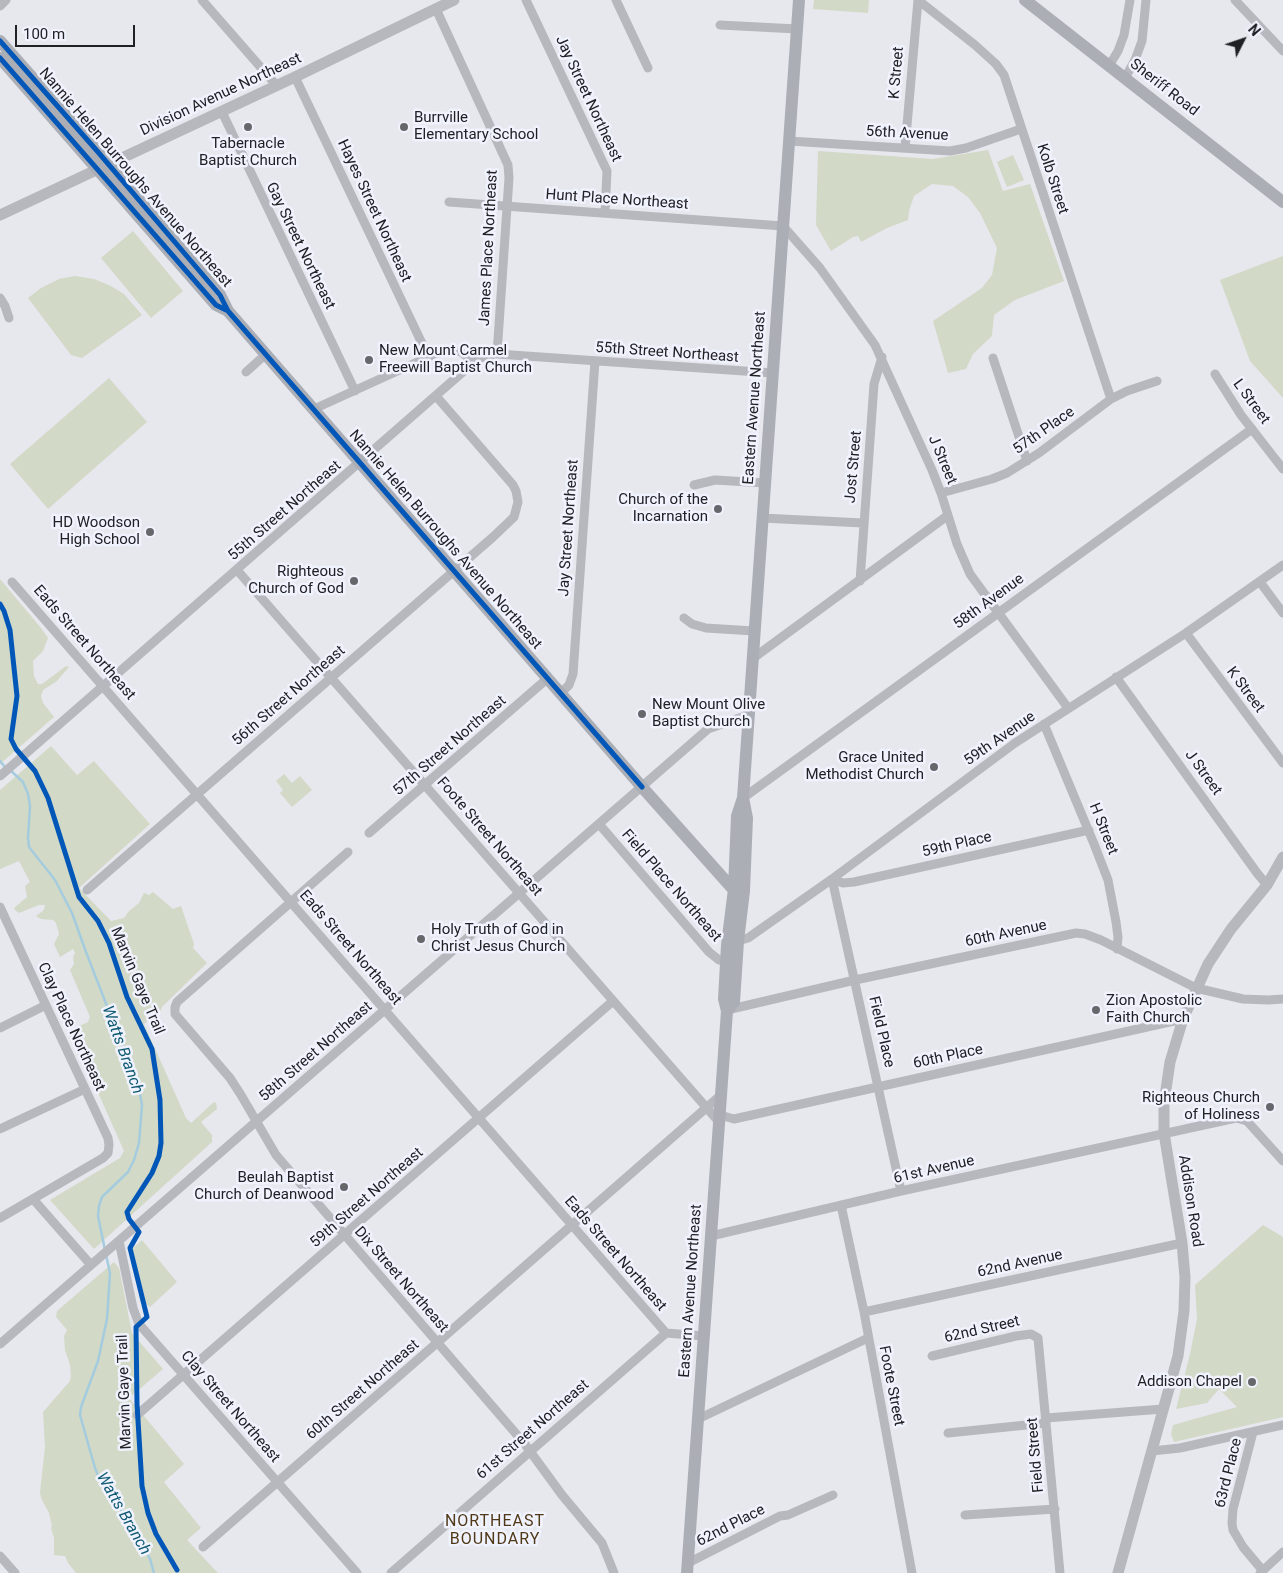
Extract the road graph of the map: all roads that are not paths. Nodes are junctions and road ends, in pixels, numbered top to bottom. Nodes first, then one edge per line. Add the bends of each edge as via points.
1 (6, 0) edge
2 (202, 0) edge
3 (454, 0) edge
4 (526, 0) edge
5 (616, 0) edge
6 (799, 0) edge
7 (918, 0) edge
8 (1025, 0) edge
9 (1130, 0) edge
10 (1146, 0) edge
11 (1235, 0) edge
12 (0, 6) edge
13 (436, 8) junction
14 (720, 25) dead end
15 (797, 29) junction
16 (0, 41) edge
17 (1283, 51) edge
18 (0, 58) edge
19 (1109, 66) junction
20 (648, 68) dead end
21 (25, 70) junction
22 (295, 77) junction
23 (1125, 78) junction
24 (277, 86) junction
25 (30, 92) junction
26 (222, 112) junction
27 (65, 115) junction
28 (1021, 129) junction
29 (789, 141) junction
30 (905, 148) junction
31 (103, 167) junction
32 (449, 202) dead end
33 (1283, 202) edge
34 (508, 206) junction
35 (605, 213) junction
36 (0, 215) edge
37 (783, 226) junction
38 (0, 298) edge
39 (9, 318) dead end
40 (266, 354) junction
41 (497, 354) junction
42 (428, 356) junction
43 (882, 358) junction
44 (993, 358) dead end
45 (595, 361) junction
46 (473, 363) junction
47 (246, 372) dead end
48 (773, 373) junction
49 (1215, 374) dead end
50 (1157, 381) dead end
51 (355, 391) junction
52 (436, 396) junction
53 (1111, 399) junction
54 (314, 409) junction
55 (1252, 429) junction
56 (1027, 461) junction
57 (360, 463) junction
58 (1283, 469) edge
59 (765, 483) junction
60 (694, 485) dead end
61 (941, 492) junction
62 (948, 516) junction
63 (762, 518) junction
64 (863, 523) junction
65 (1283, 565) edge
66 (237, 570) junction
67 (454, 571) junction
68 (860, 581) junction
69 (12, 582) dead end
70 (1260, 582) junction
71 (998, 612) junction
72 (1283, 613) edge
73 (684, 618) dead end
74 (754, 631) junction
75 (1186, 633) junction
76 (752, 659) junction
77 (1116, 677) junction
78 (331, 678) junction
79 (548, 678) junction
80 (104, 686) junction
81 (561, 693) junction
82 (1068, 708) junction
83 (748, 715) junction
84 (1044, 724) junction
85 (1283, 763) edge
86 (0, 776) edge
87 (425, 785) junction
88 (642, 787) junction
89 (197, 794) junction
90 (743, 798) junction
91 (599, 824) junction
92 (1089, 830) junction
93 (369, 834) dead end
94 (348, 852) dead end
95 (1283, 857) edge
96 (832, 879) junction
97 (1267, 884) junction
98 (87, 890) dead end
99 (739, 890) junction
100 (519, 893) junction
101 (291, 902) junction
102 (0, 907) edge
103 (4, 924) edge
104 (738, 941) junction
105 (1117, 949) junction
106 (726, 962) junction
107 (855, 980) junction
108 (1196, 988) junction
109 (1283, 999) edge
110 (614, 1001) junction
111 (46, 1005) junction
112 (385, 1010) junction
113 (727, 1010) junction
114 (1183, 1019) junction
115 (0, 1028) edge
116 (879, 1086) junction
117 (85, 1089) junction
118 (721, 1095) junction
119 (706, 1108) junction
120 (479, 1118) junction
121 (719, 1118) junction
122 (257, 1121) junction
123 (0, 1128) edge
124 (1164, 1133) junction
125 (1283, 1161) edge
126 (902, 1191) junction
127 (33, 1199) junction
128 (841, 1205) junction
129 (0, 1218) edge
130 (572, 1226) junction
131 (344, 1236) junction
132 (711, 1236) junction
133 (1182, 1243) junction
134 (116, 1244) junction
135 (94, 1262) junction
136 (864, 1312) junction
137 (666, 1333) junction
138 (704, 1336) junction
139 (1036, 1336) joint
140 (868, 1338) junction
141 (437, 1343) junction
142 (0, 1344) edge
143 (932, 1356) dead end
144 (185, 1375) junction
145 (1163, 1409) junction
146 (137, 1415) dead end
147 (698, 1418) junction
148 (1046, 1421) junction
149 (1283, 1425) edge
150 (1253, 1432) junction
151 (948, 1433) dead end
152 (530, 1451) junction
153 (1152, 1452) junction
154 (278, 1483) junction
155 (833, 1495) dead end
156 (1055, 1509) junction
157 (965, 1515) dead end
158 (203, 1547) dead end
159 (1283, 1552) edge
160 (0, 1556) edge
161 (687, 1568) edge
162 (611, 1572) edge
163 (1261, 1572) edge
164 (15, 1573) edge
165 (357, 1573) edge
166 (391, 1573) edge
167 (912, 1573) edge
168 (1060, 1573) edge
169 (1118, 1573) edge

1 - 12 street
2 - 24 street
3 - 13 street, Division Avenue Northeast
4 - 35 street, Jay Street Northeast via 607,171
5 - 20 street
6 - 15 main road, Eastern Avenue Northeast
7 - 28 street, Kolb Street via 1000,69
7 - 30 street, K Street
8 - 19 main road, Sheriff Road
9 - 19 street via 1124,36
10 - 23 street via 1142,41
11 - 17 street
13 - 22 street, Division Avenue Northeast
13 - 34 street, James Place Northeast via 506,158
14 - 15 street
15 - 29 main road, Eastern Avenue Northeast
16 - 21 main road, Nannie Helen Burroughs Avenue Northeast
18 - 21 main road via 7,59 19,71
18 - 25 main road, Nannie Helen Burroughs Avenue Northeast
19 - 23 main road, Sheriff Road
21 - 27 main road, Nannie Helen Burroughs Avenue Northeast
22 - 24 street, Division Avenue Northeast
22 - 42 street, Hayes Street Northeast
23 - 33 main road, Sheriff Road
24 - 26 street, Division Avenue Northeast
25 - 27 main road via 38,91 51,106
25 - 31 main road, Nannie Helen Burroughs Avenue Northeast
26 - 31 street, Division Avenue Northeast
26 - 51 street, Gay Street Northeast
27 - 31 main road, Nannie Helen Burroughs Avenue Northeast
28 - 30 street, 56th Avenue via 956,150
28 - 53 street, Kolb Street
29 - 30 street, 56th Avenue
29 - 37 main road, Eastern Avenue Northeast
31 - 36 street, Division Avenue Northeast
31 - 40 main road, Nannie Helen Burroughs Avenue Northeast via 220,295 228,311
32 - 34 street, Hunt Place Northeast
34 - 35 street, Hunt Place Northeast
34 - 41 street, James Place Northeast
35 - 37 street, Hunt Place Northeast
37 - 43 street, J Street via 820,268
37 - 48 main road, Eastern Avenue Northeast
38 - 39 street
40 - 47 street
40 - 54 main road, Nannie Helen Burroughs Avenue Northeast
41 - 45 street, 55th Street Northeast
41 - 46 street, 55th Street Northeast via 484,356
42 - 46 street via 459,351
42 - 51 street
43 - 61 street, J Street
43 - 64 street, Jost Street via 874,384
44 - 56 street
45 - 48 street, 55th Street Northeast
45 - 81 street, Jay Street Northeast via 573,674
46 - 52 street, 55th Street Northeast
48 - 59 main road, Eastern Avenue Northeast
49 - 55 street, L Street
50 - 53 street, 57th Place
51 - 54 street
52 - 57 street, 55th Street Northeast
52 - 67 street, 56th Street Northeast via 515,489 518,505 509,522
53 - 56 street, 57th Place
54 - 57 main road, Nannie Helen Burroughs Avenue Northeast
55 - 58 street, L Street
55 - 71 street, 58th Avenue
56 - 61 street, 57th Place via 998,477
57 - 66 street, 55th Street Northeast
57 - 67 main road, Nannie Helen Burroughs Avenue Northeast
59 - 60 street via 715,480
59 - 63 main road, Eastern Avenue Northeast
61 - 62 street, J Street
62 - 68 street
62 - 71 street, J Street via 970,574
63 - 64 street
63 - 74 main road, Eastern Avenue Northeast
64 - 68 street, Jost Street
65 - 70 street, 59th Avenue
66 - 78 street, Foote Street Northeast
66 - 80 street, 55th Street Northeast
67 - 78 street, 56th Street Northeast
67 - 79 main road, Nannie Helen Burroughs Avenue Northeast
68 - 76 street
69 - 80 street, Eads Street Northeast
70 - 72 street
70 - 75 street, 59th Avenue
71 - 82 street, J Street
71 - 90 street, 58th Avenue
73 - 74 street via 706,628
74 - 76 main road, Eastern Avenue Northeast
75 - 77 street, 59th Avenue
75 - 85 street, K Street
76 - 83 main road, Eastern Avenue Northeast
77 - 82 street, 59th Avenue
77 - 97 street, J Street
78 - 87 street, Foote Street Northeast
78 - 89 street, 56th Street Northeast
79 - 81 main road, Nannie Helen Burroughs Avenue Northeast
79 - 87 street, 57th Street Northeast
80 - 86 street, 55th Street Northeast
80 - 89 street, Eads Street Northeast
81 - 88 main road, Nannie Helen Burroughs Avenue Northeast
82 - 84 street, 59th Avenue
83 - 88 street, 58th Street Northeast via 708,729
83 - 90 main road, Eastern Avenue Northeast
84 - 92 street, H Street
84 - 96 street, 59th Avenue
87 - 93 street, 57th Street Northeast
87 - 100 street, Foote Street Northeast
88 - 91 street, 58th Street Northeast
88 - 99 main road, Nannie Helen Burroughs Avenue Northeast
89 - 98 street, 56th Street Northeast
89 - 101 street, Eads Street Northeast
90 - 99 main road, Eastern Avenue Northeast via 737,816
91 - 100 street, 58th Street Northeast
91 - 106 street, Field Place Northeast via 710,952
92 - 96 street, 59th Place via 854,882
92 - 105 street, H Street via 1108,880 1118,937
94 - 101 street
95 - 97 street, Addison Road
96 - 104 street, 59th Avenue via 748,938
96 - 107 street, Field Place
97 - 108 street, Addison Road via 1216,952
99 - 104 main road, Eastern Avenue Northeast
99 - 106 main road, Eastern Avenue Northeast
100 - 110 street, Foote Street Northeast
100 - 112 street, 58th Street Northeast
101 - 112 street, Eads Street Northeast
101 - 122 street, Dix Street Northeast via 177,1002 174,1011 230,1078
102 - 103 street, Clay Place Northeast
103 - 111 street, Clay Place Northeast
104 - 113 main road, Eastern Avenue Northeast via 734,1002
105 - 107 street, 60th Avenue via 1076,933
105 - 108 street, 60th Avenue
106 - 113 main road, Eastern Avenue Northeast via 724,999
107 - 113 street, 60th Avenue
107 - 116 street, Field Place
108 - 109 street, 60th Avenue via 1243,999
108 - 114 street, Addison Road
110 - 119 street, Foote Street Northeast
110 - 120 street, 59th Street Northeast
111 - 115 street
111 - 117 street, Clay Place Northeast
112 - 120 street, Eads Street Northeast
112 - 122 street, 58th Street Northeast
113 - 118 main road, Eastern Avenue Northeast
114 - 116 street, 60th Place
114 - 124 street, Addison Road via 1168,1073
116 - 121 street, 60th Place via 734,1119
116 - 126 street, Field Place
117 - 123 street
117 - 127 street, Clay Place Northeast via 108,1138 108,1153
118 - 119 street, 60th Street Northeast
118 - 121 main road, Eastern Avenue Northeast
119 - 121 street, Foote Street Northeast
119 - 130 street, 60th Street Northeast
120 - 130 street, Eads Street Northeast
120 - 131 street, 59th Street Northeast
121 - 132 main road, Eastern Avenue Northeast
122 - 131 street, Dix Street Northeast via 276,1155
122 - 134 street, 58th Street Northeast
124 - 125 street, 61st Avenue via 1236,1118 1247,1121
124 - 126 street, 61st Avenue
124 - 133 street, Addison Road
126 - 128 street, 61st Avenue
127 - 129 street
127 - 135 street
128 - 132 street, 61st Avenue
128 - 136 street, Foote Street
130 - 137 street, Eads Street Northeast
130 - 141 street, 60th Street Northeast
131 - 141 street, Dix Street Northeast
131 - 144 street, 59th Street Northeast
132 - 138 main road, Eastern Avenue Northeast
133 - 136 street, 62nd Avenue
133 - 145 street, Addison Road via 1185,1288 1182,1331
134 - 135 street, 58th Street Northeast
134 - 144 street, Clay Street Northeast via 139,1324
135 - 142 street, 58th Street Northeast
136 - 140 street, Foote Street
137 - 138 street
137 - 152 street, 61st Street Northeast
138 - 147 main road, Eastern Avenue Northeast
139 - 143 street, 62nd Street via 1016,1336
139 - 148 street, Field Street via 1040,1344
140 - 147 street
140 - 167 street, Foote Street
141 - 152 street, Dix Street Northeast
141 - 154 street, 60th Street Northeast
144 - 146 street, 59th Street Northeast
144 - 154 street, Clay Street Northeast
145 - 148 street
145 - 153 street, Addison Road
147 - 161 main road, Eastern Avenue Northeast
148 - 151 street
148 - 156 street, Field Street
149 - 150 street
150 - 153 street
150 - 163 street, 63rd Place via 1232,1523 1236,1537
152 - 162 street, Dix Street Northeast via 602,1543
152 - 166 street, 61st Street Northeast
153 - 169 street, Addison Road
154 - 158 street, 60th Street Northeast
154 - 165 street, Clay Street Northeast
155 - 161 street, 62nd Place via 780,1516
156 - 157 street
156 - 168 street, Field Street
159 - 163 street
160 - 164 street

